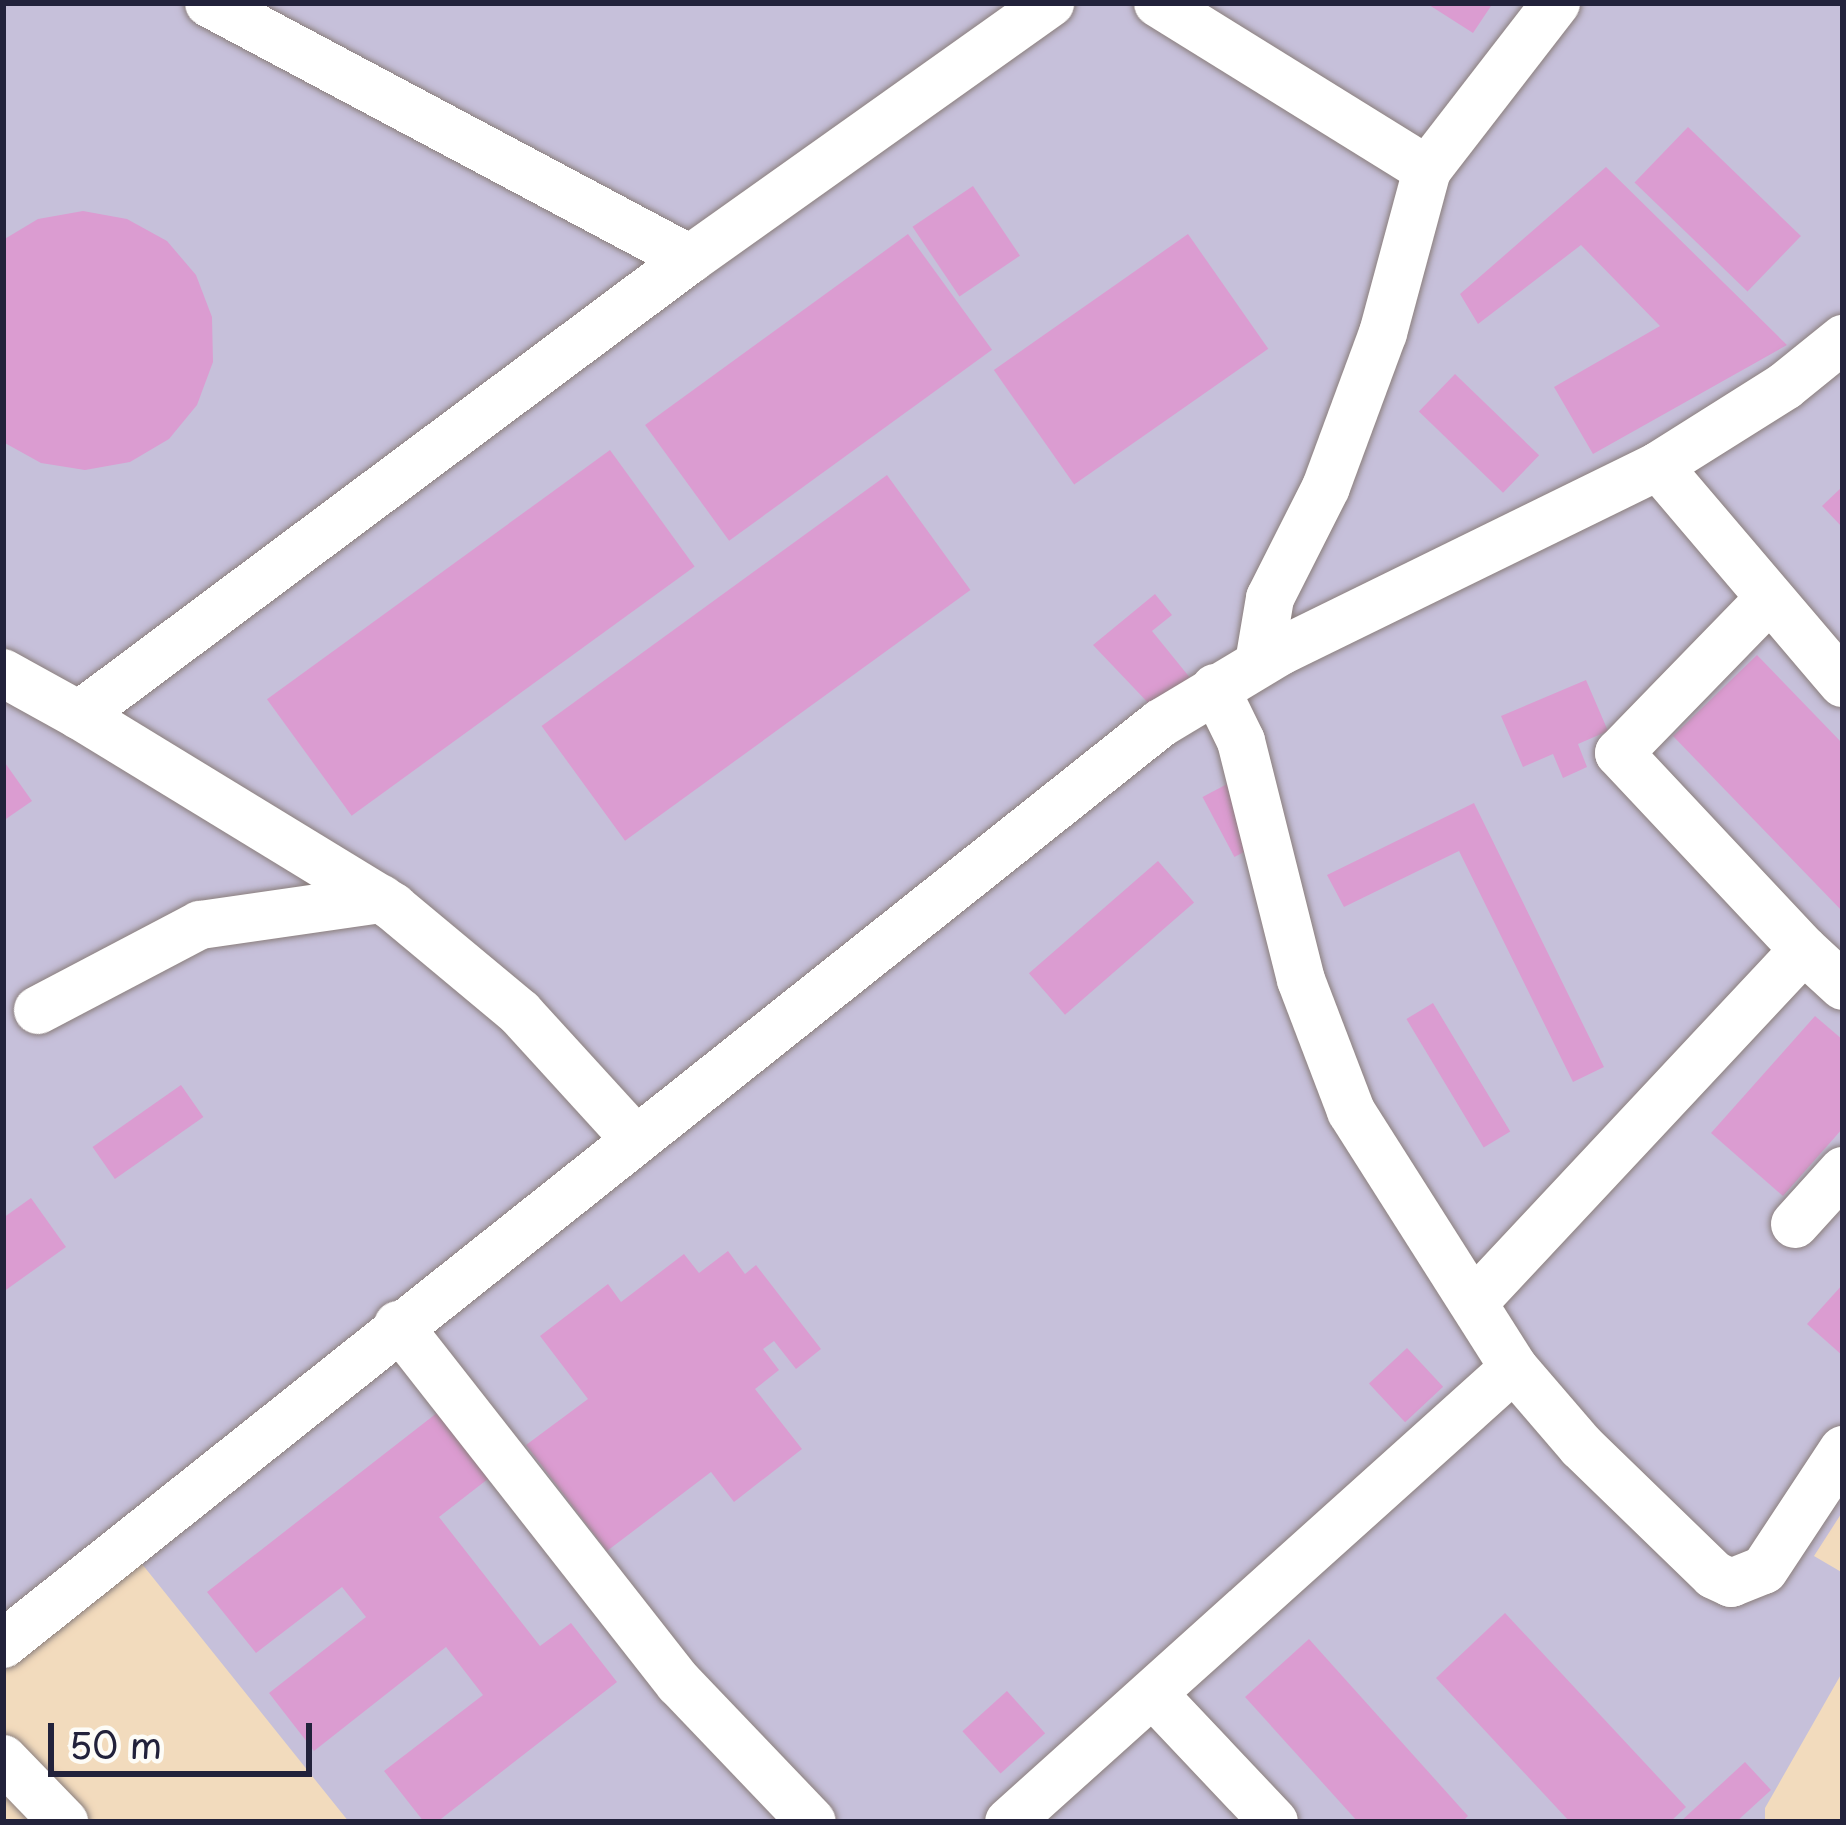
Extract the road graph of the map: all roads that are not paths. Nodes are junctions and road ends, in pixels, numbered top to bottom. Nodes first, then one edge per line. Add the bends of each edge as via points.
1 (209, 3) edge
2 (1050, 3) edge
3 (1158, 3) edge
4 (1556, 3) edge
5 (1426, 170) junction
6 (690, 259) junction
7 (1843, 339) edge
8 (1658, 466) junction
9 (1769, 599) junction
10 (1259, 663) junction
11 (3, 673) edge
12 (1843, 683) edge
13 (1216, 688) junction
14 (79, 715) junction
15 (381, 899) junction
16 (1804, 950) junction
17 (1843, 986) edge
18 (38, 1010) dead end
19 (635, 1139) junction
20 (1843, 1172) edge
21 (1795, 1224) dead end
22 (1475, 1301) junction
23 (398, 1325) junction
24 (1514, 1368) junction
25 (1843, 1450) edge
26 (3, 1644) edge
27 (1153, 1694) junction
28 (7, 1771) edge
29 (64, 1822) edge
30 (812, 1822) edge
31 (1009, 1822) edge
32 (1274, 1822) edge

1 - 6 lane
2 - 6 lane
3 - 5 lane
4 - 5 lane
5 - 10 lane via 1383,333 1326,488 1270,598
6 - 14 lane
7 - 8 lane
8 - 9 lane
8 - 10 lane
9 - 12 lane
9 - 16 lane via 1619,753
10 - 13 lane
11 - 14 lane
13 - 19 lane
13 - 22 lane via 1241,741 1301,980 1351,1112
14 - 15 lane
15 - 18 lane via 200,926
15 - 19 lane via 520,1013
16 - 17 lane
16 - 22 lane
19 - 23 lane
20 - 21 lane
22 - 24 lane
23 - 26 lane
23 - 30 lane via 679,1683
24 - 25 lane via 1581,1446 1714,1576 1731,1583 1764,1570
24 - 27 lane
27 - 31 lane
27 - 32 lane
28 - 29 lane

